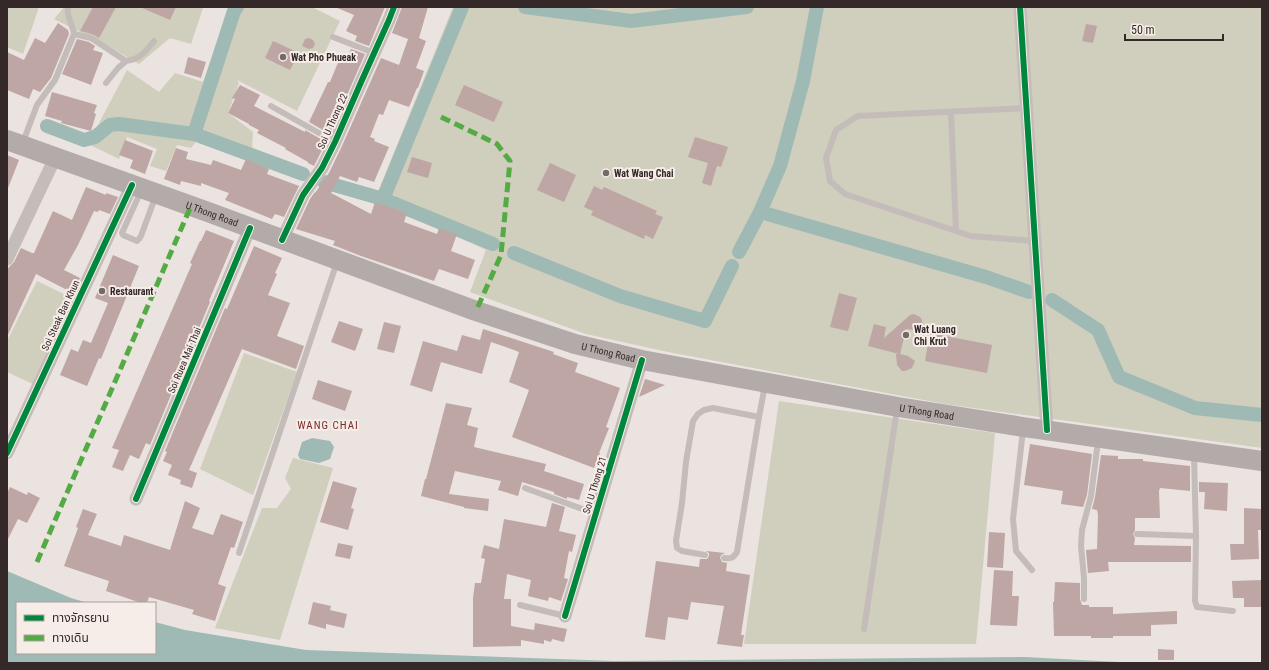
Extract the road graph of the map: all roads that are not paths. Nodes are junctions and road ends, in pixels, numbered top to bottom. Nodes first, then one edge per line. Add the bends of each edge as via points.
1 (68, 7) edge
2 (394, 7) edge
3 (1020, 7) edge
4 (74, 34) junction
5 (333, 37) dead end
6 (154, 41) dead end
7 (374, 53) junction
8 (126, 61) junction
9 (106, 83) dead end
10 (271, 106) dead end
11 (1026, 108) junction
12 (951, 112) junction
13 (335, 142) junction
14 (14, 143) edge
15 (55, 158) junction
16 (143, 189) junction
17 (250, 228) junction
18 (956, 231) junction
19 (282, 240) junction
20 (1035, 241) junction
21 (7, 259) edge
22 (338, 260) junction
23 (642, 360) junction
24 (765, 383) junction
25 (898, 407) junction
26 (759, 417) junction
27 (1023, 427) junction
28 (1047, 430) junction
29 (1098, 437) junction
30 (1194, 451) junction
31 (7, 453) edge
32 (1262, 460) edge
33 (526, 488) dead end
34 (136, 499) dead end
35 (596, 514) junction
36 (1137, 534) dead end
37 (1196, 536) junction
38 (239, 553) dead end
39 (705, 555) dead end
40 (724, 558) dead end
41 (1032, 570) dead end
42 (1084, 599) dead end
43 (520, 605) dead end
44 (1233, 611) dead end
45 (565, 616) joint
46 (864, 629) dead end

1 - 4 lane via 67,13
2 - 7 street, Soi U Thong 22
3 - 11 street
4 - 8 lane via 90,38
4 - 14 lane via 55,80
5 - 7 lane
6 - 8 lane via 142,56
7 - 13 street, Soi U Thong 22
8 - 9 lane
10 - 13 lane
11 - 12 lane
11 - 20 street
12 - 18 lane
12 - 18 lane via 858,116 836,130 826,158 830,181 845,194
13 - 19 street, Soi U Thong 22 via 322,168 303,195
14 - 15 main road, U Thong Road
15 - 16 main road, U Thong Road
15 - 21 street
16 - 16 lane via 141,236 137,241 122,233
16 - 17 main road, U Thong Road
16 - 31 street, Soi Steak Ban Khun
17 - 19 main road, U Thong Road
17 - 34 street, Soi Ruea Mai Thai
18 - 20 lane via 971,236
19 - 22 main road, U Thong Road
20 - 28 street
22 - 23 main road, U Thong Road via 568,342
22 - 38 lane
23 - 24 main road, U Thong Road
23 - 35 street, Soi U Thong 21
24 - 25 main road, U Thong Road
24 - 26 lane
25 - 27 main road, U Thong Road
25 - 46 lane
26 - 39 lane via 713,408 704,410 693,421 676,541 677,548 682,551
26 - 40 lane via 737,552 734,557
27 - 28 main road, U Thong Road
27 - 41 lane via 1012,519 1016,551
28 - 29 main road, U Thong Road
29 - 30 main road, U Thong Road
29 - 42 lane via 1091,496 1080,546
30 - 32 main road, U Thong Road
30 - 37 lane
33 - 35 lane
35 - 45 street, Soi U Thong 21
36 - 37 lane
37 - 44 lane via 1197,607
43 - 45 lane

